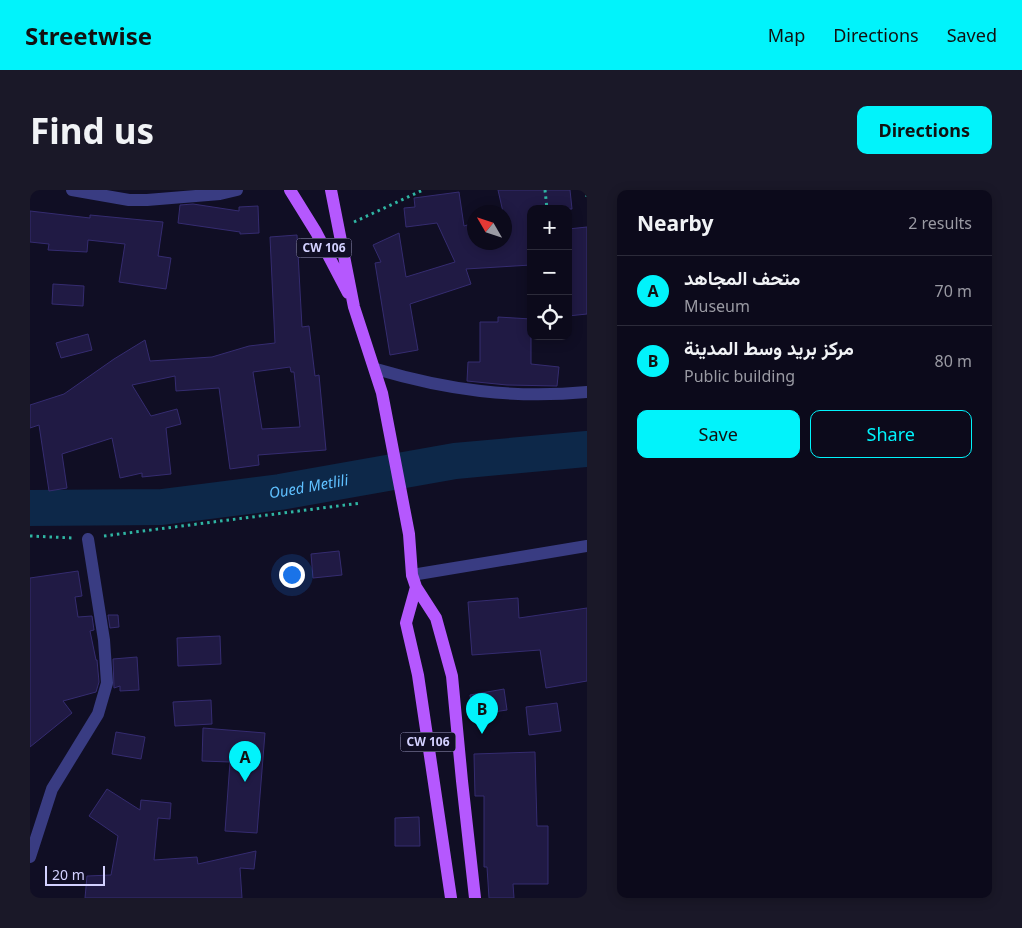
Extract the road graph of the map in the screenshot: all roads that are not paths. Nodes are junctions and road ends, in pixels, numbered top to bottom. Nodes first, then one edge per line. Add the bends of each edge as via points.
1 (72, 190) edge
2 (237, 190) edge
3 (290, 190) edge
4 (331, 190) edge
5 (224, 192) edge
6 (354, 306) junction
7 (376, 369) junction
8 (587, 392) edge
9 (88, 539) road end
10 (587, 546) edge
11 (414, 581) junction
12 (30, 857) edge
13 (451, 898) edge
14 (475, 898) edge

1 - 5 street via 128,200
2 - 5 street
3 - 6 main road, CW 106
4 - 6 main road, CW 106
6 - 7 main road, CW 106
7 - 8 street via 417,381 486,393 555,395
7 - 11 main road, CW 106 via 409,534
9 - 12 street via 104,640 107,683 98,714 52,789
10 - 11 street
11 - 13 main road, CW 106 via 406,623 418,675
11 - 14 main road, CW 106 via 436,618 452,676

